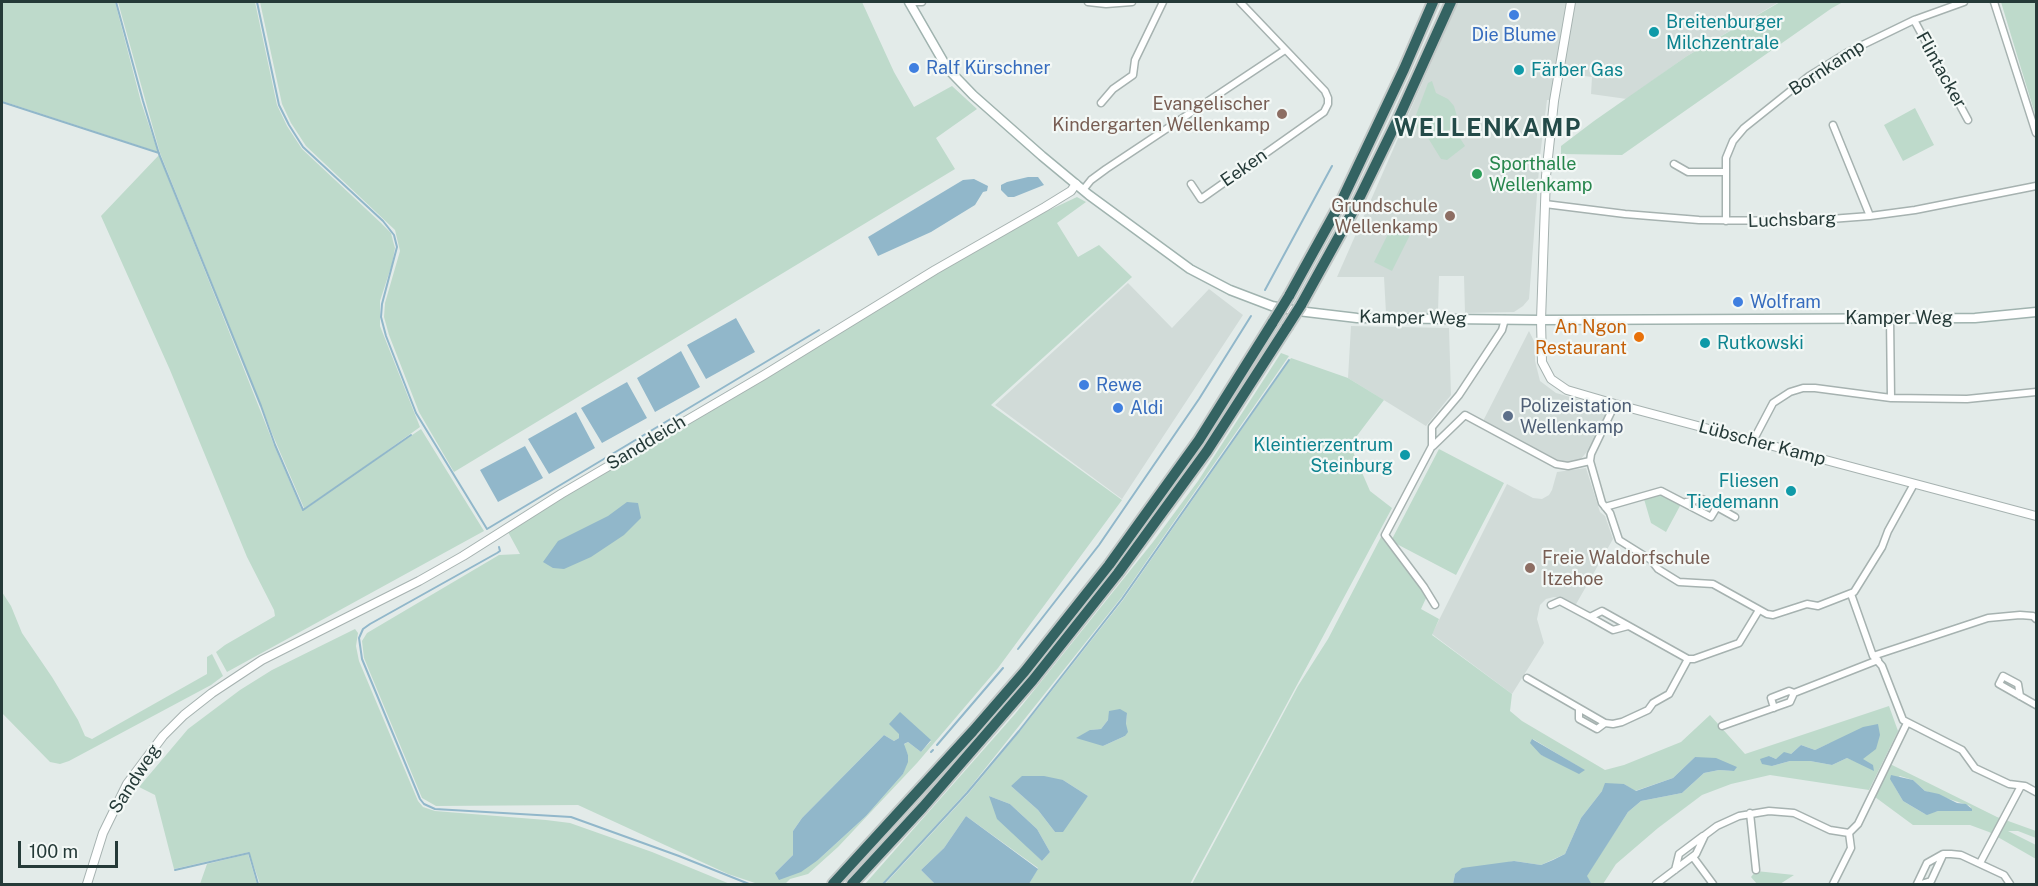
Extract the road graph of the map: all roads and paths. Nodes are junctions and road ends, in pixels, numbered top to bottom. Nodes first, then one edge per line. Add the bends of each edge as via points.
1 (909, 2) edge
2 (922, 2) edge
3 (1088, 2) edge
4 (1132, 2) edge
5 (1163, 2) edge
6 (1240, 2) edge
7 (1433, 2) edge
8 (1451, 2) edge
9 (1571, 2) edge
10 (1964, 2) edge
11 (1994, 2) edge
12 (1914, 20) junction
13 (1285, 51) junction
14 (1101, 103) dead end
15 (1968, 120) dead end
16 (1833, 126) dead end
17 (2037, 133) edge
18 (1674, 164) dead end
19 (1726, 172) junction
20 (1191, 184) dead end
21 (2037, 186) edge
22 (1079, 187) junction
23 (1545, 204) junction
24 (1870, 216) junction
25 (1726, 221) junction
26 (2037, 312) edge
27 (1890, 317) junction
28 (1505, 319) junction
29 (1541, 320) junction
30 (2037, 392) edge
31 (1891, 398) junction
32 (1615, 404) junction
33 (1753, 441) junction
34 (1432, 446) junction
35 (1590, 461) junction
36 (1914, 483) junction
37 (1686, 502) junction
38 (1605, 507) junction
39 (1717, 507) junction
40 (2037, 516) edge
41 (1735, 517) dead end
42 (1851, 594) junction
43 (1435, 605) dead end
44 (1551, 605) dead end
45 (1759, 610) junction
46 (1590, 617) junction
47 (2036, 617) edge
48 (1628, 626) junction
49 (1875, 658) junction
50 (1688, 659) junction
51 (1527, 678) dead end
52 (212, 693) joint
53 (1794, 693) junction
54 (2020, 696) dead end
55 (2037, 705) edge
56 (1774, 708) junction
57 (1907, 723) junction
58 (1722, 726) dead end
59 (2021, 786) junction
60 (2037, 792) edge
61 (1750, 813) junction
62 (1849, 833) junction
63 (1704, 835) junction
64 (1943, 854) junction
65 (1693, 857) junction
66 (1980, 863) junction
67 (1756, 870) dead end
68 (1674, 871) junction
69 (87, 885) edge
70 (833, 885) edge
71 (852, 885) edge
72 (1656, 885) edge
73 (1713, 885) edge
74 (1833, 885) edge
75 (1919, 885) edge
76 (2010, 885) edge

1 - 2 street
1 - 22 main road, Kamper Weg via 956,78
3 - 4 street
5 - 14 street via 1135,60 1133,75
6 - 13 street
7 - 70 highway, bridge via 1342,200 1289,296 1198,440 1109,565 1025,671
8 - 71 highway, bridge via 1353,211 1301,304 1207,451 1033,680
9 - 23 street, Lübscher Kamp via 1552,113
10 - 12 street, Bornkamp
11 - 17 street
12 - 15 street, Flintacker
12 - 19 street, Bornkamp via 1825,65 1752,122 1729,148
13 - 20 street, Eeken via 1325,91 1329,104 1324,112 1201,199
13 - 22 street, Sanddeich
16 - 24 street
18 - 19 street via 1688,172
19 - 25 street, Bornkamp
21 - 24 street, Luchsbarg
22 - 28 main road, Kamper Weg via 1190,269 1272,306 1357,318
22 - 52 street, Sanddeich via 463,556 262,660
23 - 25 street, Luchsbarg
23 - 29 street, Lübscher Kamp
24 - 25 street, Luchsbarg
26 - 27 main road, Kamper Weg via 1987,318
27 - 29 main road, Kamper Weg
27 - 31 street
28 - 29 main road, Kamper Weg
28 - 34 street via 1502,330 1459,395 1432,428
29 - 32 street, Lübscher Kamp via 1542,362 1551,379 1567,390
30 - 31 street via 1967,399
31 - 33 street via 1797,389 1773,403
32 - 33 street, Lübscher Kamp
32 - 35 street
33 - 36 street, Lübscher Kamp
34 - 35 street via 1465,415 1556,464 1568,466
34 - 43 street via 1385,535
35 - 38 street
36 - 40 street, Lübscher Kamp
36 - 42 street via 1882,547
37 - 38 street via 1661,491
37 - 39 street via 1702,499
37 - 39 street via 1711,517
38 - 45 street via 1619,540 1651,560 1664,574 1683,584 1713,584
39 - 41 street
42 - 45 street via 1818,606 1807,604 1773,615
42 - 49 street
44 - 46 street via 1560,601
45 - 50 street via 1739,643
46 - 48 street via 1613,630
46 - 48 street via 1602,611
47 - 49 street via 1988,618
48 - 50 street
49 - 53 street
49 - 57 street
50 - 51 street via 1669,694 1622,722 1605,723
52 - 69 street, Sandweg via 163,736 133,776 103,833
53 - 56 street via 1790,702
53 - 56 street via 1789,691 1771,698
54 - 55 street
56 - 58 street
57 - 59 street via 1962,750 1975,768
57 - 62 street via 1858,824
59 - 60 street
59 - 66 street
61 - 62 street via 1787,811 1830,830
61 - 63 street via 1728,820
61 - 67 street
62 - 74 street via 1851,848
63 - 65 street
63 - 68 street via 1679,854
64 - 66 street via 1961,855
64 - 75 street via 1930,881
64 - 75 street via 1927,863
65 - 68 street
65 - 73 street
66 - 76 street via 2006,877
68 - 72 street

